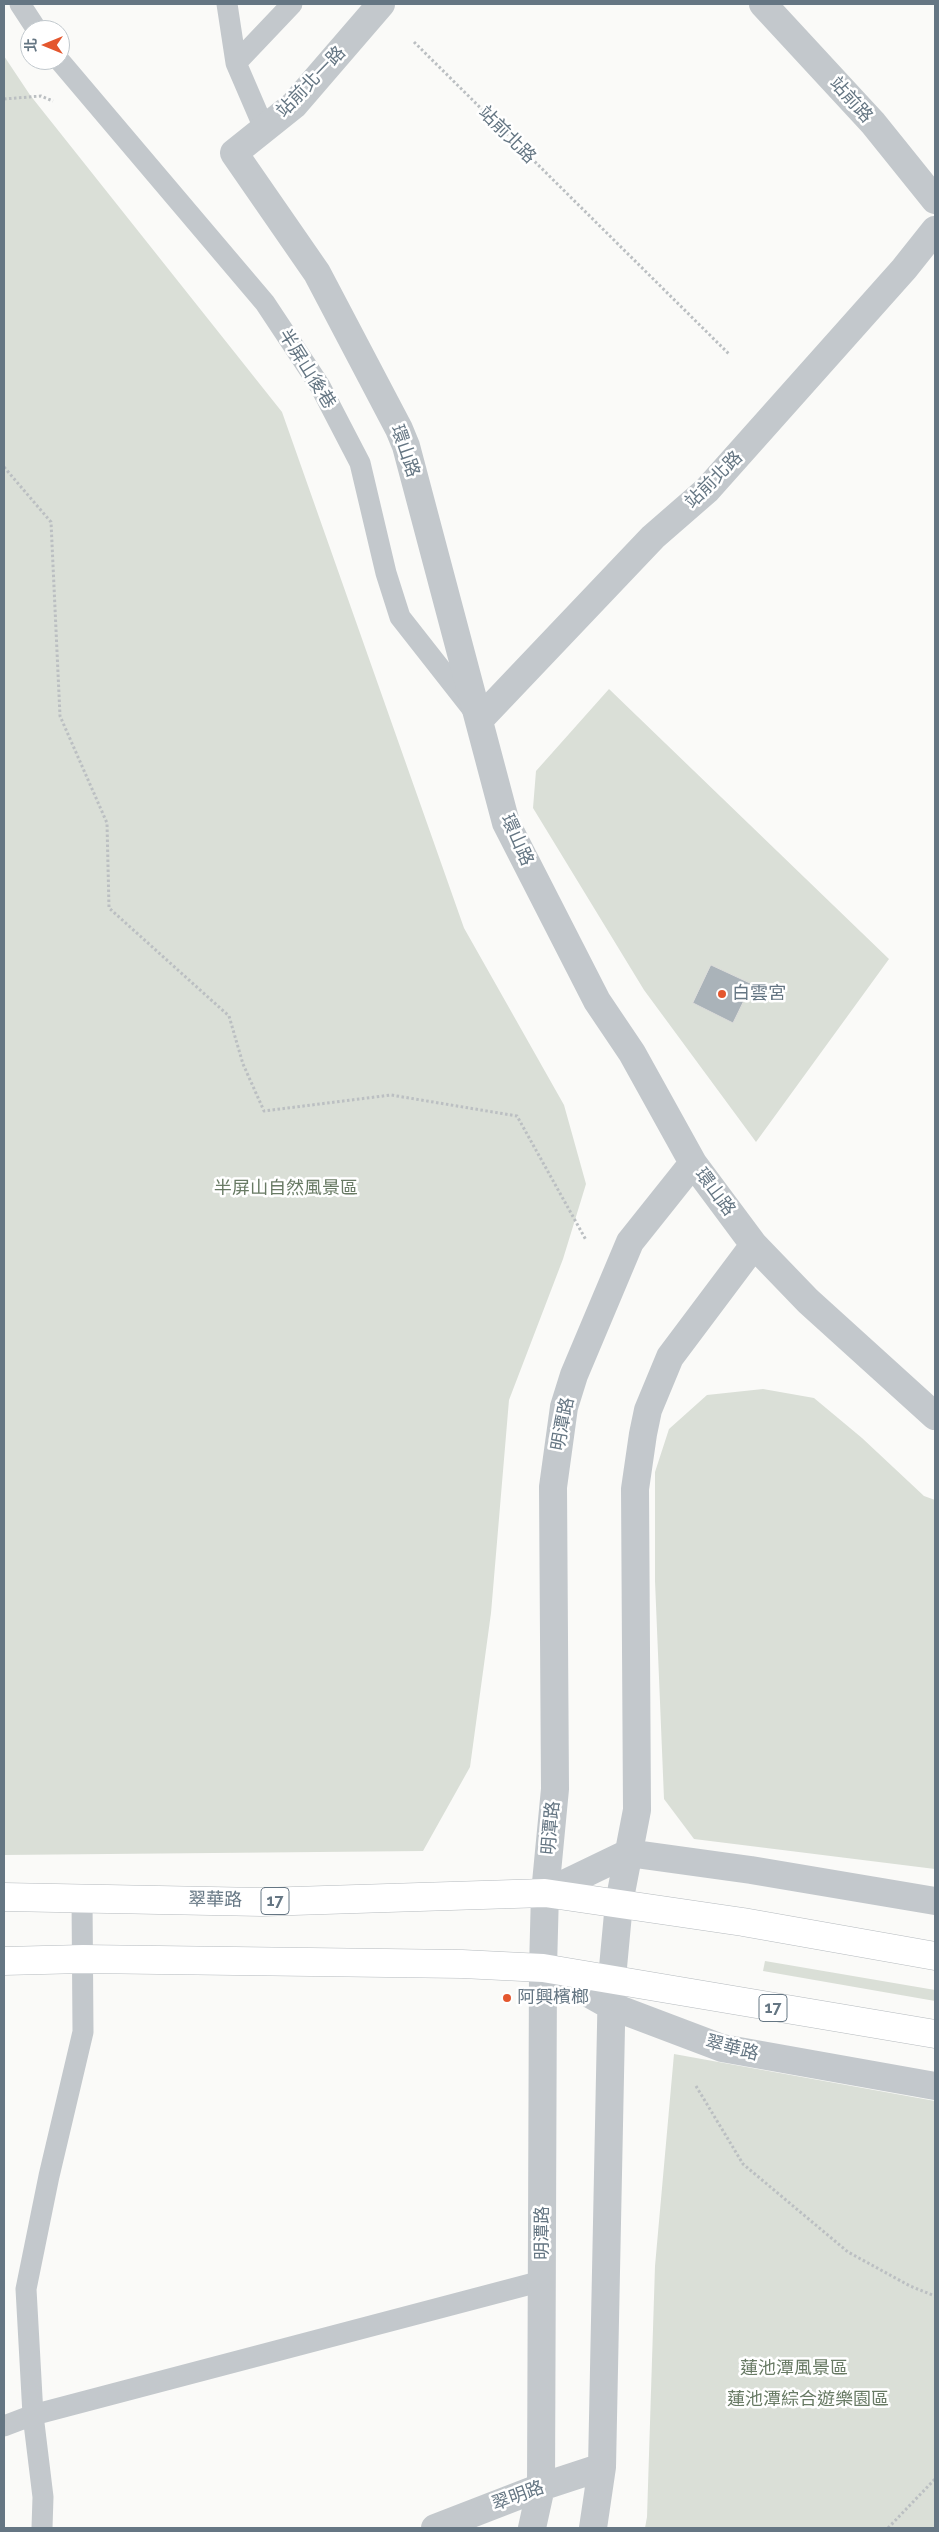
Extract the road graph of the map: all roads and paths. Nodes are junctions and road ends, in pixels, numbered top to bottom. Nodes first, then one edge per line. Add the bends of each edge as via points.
1 (20, 4) edge
2 (227, 4) edge
3 (292, 4) edge
4 (381, 4) edge
5 (764, 4) edge
6 (30, 20) edge
7 (414, 42) dead end
8 (236, 63) junction
9 (67, 70) edge
10 (4, 99) edge
11 (96, 104) junction
12 (264, 128) junction
13 (234, 153) joint
14 (935, 200) edge
15 (935, 230) edge
16 (729, 354) dead end
17 (4, 467) edge
18 (480, 719) junction
19 (693, 1163) junction
20 (586, 1240) dead end
21 (754, 1245) junction
22 (935, 1416) edge
23 (628, 1854) junction
24 (546, 1893) junction
25 (4, 1897) edge
26 (82, 1897) junction
27 (935, 1901) edge
28 (619, 1903) junction
29 (935, 1956) edge
30 (84, 1959) junction
31 (4, 1961) edge
32 (543, 1968) junction
33 (612, 1978) junction
34 (611, 2006) junction
35 (935, 2034) edge
36 (696, 2086) dead end
37 (935, 2086) edge
38 (542, 2281) junction
39 (935, 2296) edge
40 (33, 2415) junction
41 (4, 2426) edge
42 (602, 2467) junction
43 (935, 2480) edge
44 (541, 2487) junction
45 (42, 2528) edge
46 (435, 2528) edge
47 (532, 2528) edge
48 (593, 2528) edge
49 (888, 2528) edge

1 - 6 lane
2 - 8 lane
3 - 8 lane
4 - 12 street, 站前北一路 via 294,105
5 - 14 street, 站前路 via 873,123
7 - 16 path, 站前北路
8 - 12 lane
9 - 11 lane, 半屏山後巷
10 - 11 path via 41,96 63,105
11 - 18 lane, 半屏山後巷 via 265,304 320,386 360,463 400,617
12 - 13 street, 站前北一路
13 - 18 street, 環山路 via 317,274 399,429
15 - 18 street, 站前北路 via 707,490 653,537
17 - 20 path via 51,522 60,716 107,823 108,908 229,1016 243,1064 264,1111 391,1095 517,1116
18 - 19 street, 環山路 via 506,823 597,1001 632,1053
19 - 21 street, 環山路
19 - 24 street, 明潭路 via 630,1242 574,1375 564,1407 553,1486 555,1789
21 - 22 street, 環山路 via 808,1301
21 - 23 street via 670,1357 648,1410 635,1489 637,1810
23 - 24 street, 翠華路
23 - 27 street via 751,1870
23 - 28 street
24 - 26 main road, 翠華路 / 17 via 262,1902
24 - 28 main road, 翠華路 / 17
24 - 32 street, 明潭路
25 - 26 main road, 翠華路 / 17
26 - 30 lane
28 - 29 main road, 翠華路 / 17
28 - 33 street
30 - 31 main road, 翠華路 / 17
30 - 32 main road, 翠華路 / 17
30 - 40 lane via 83,2032 26,2289
32 - 33 main road, 翠華路 / 17
32 - 34 street, 翠華路
32 - 38 street, 明潭路
33 - 34 street
33 - 35 main road, 翠華路 / 17 via 730,2001
34 - 37 street, 翠華路 via 722,2048
34 - 42 street
36 - 39 path via 743,2164 848,2252
38 - 40 lane
38 - 44 street, 明潭路
40 - 41 lane
40 - 45 lane via 43,2497
42 - 44 street, 翠明路
42 - 48 street
43 - 49 path
44 - 46 street, 翠明路
44 - 47 street, 明潭路

